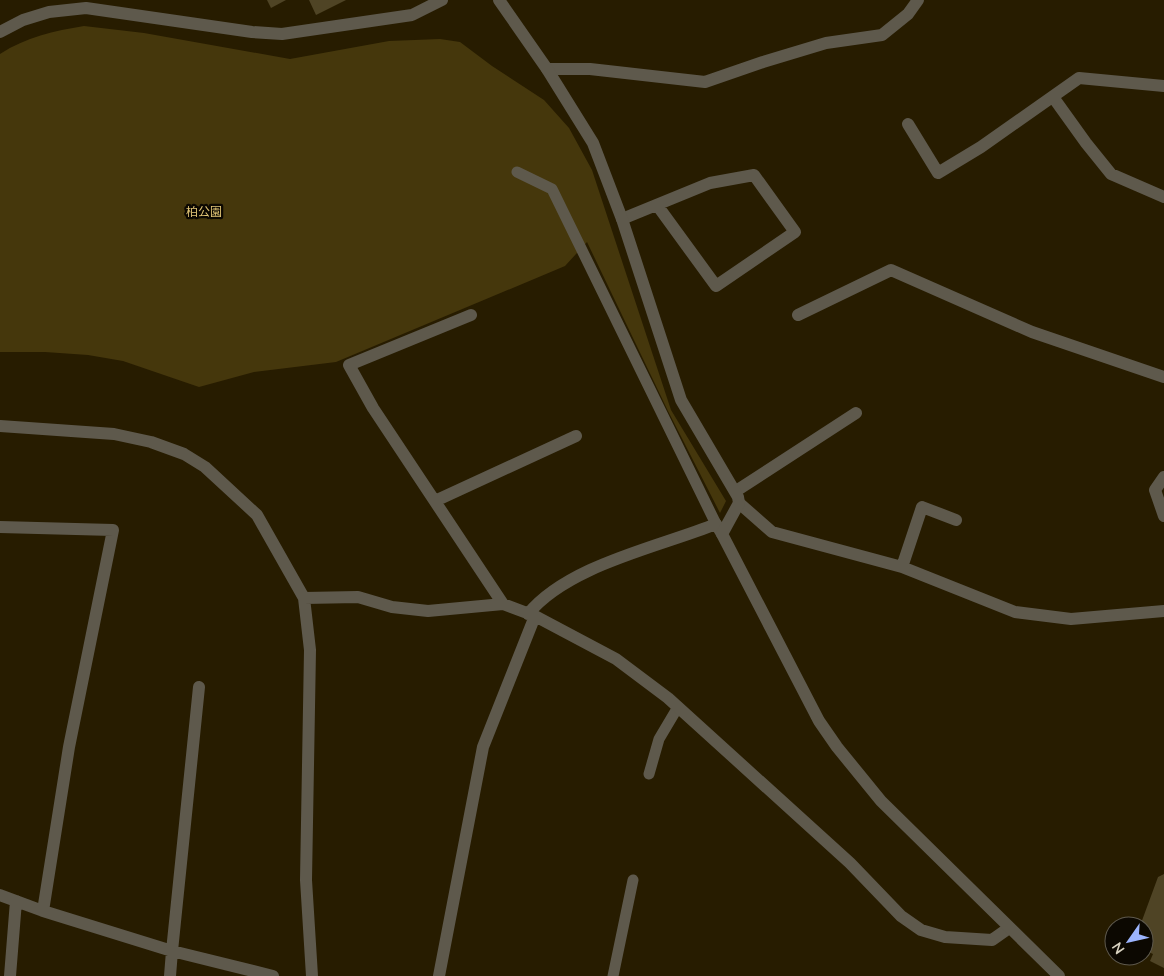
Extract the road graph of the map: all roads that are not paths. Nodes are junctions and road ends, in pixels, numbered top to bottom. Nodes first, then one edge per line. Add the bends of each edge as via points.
1 (442, 0) edge
2 (499, 0) edge
3 (918, 0) edge
4 (0, 32) edge
5 (547, 69) junction
6 (1164, 86) edge
7 (1053, 96) junction
8 (908, 124) dead end
9 (517, 172) dead end
10 (1164, 197) edge
11 (657, 205) junction
12 (622, 219) junction
13 (470, 315) dead end
14 (798, 315) dead end
15 (1164, 377) edge
16 (856, 413) dead end
17 (0, 426) edge
18 (576, 436) dead end
19 (1164, 478) edge
20 (737, 497) junction
21 (435, 501) junction
22 (1164, 516) edge
23 (956, 520) dead end
24 (0, 527) edge
25 (719, 529) junction
26 (902, 567) junction
27 (304, 598) junction
28 (503, 604) junction
29 (1164, 611) edge
30 (532, 615) junction
31 (199, 687) dead end
32 (678, 707) junction
33 (649, 774) dead end
34 (633, 880) dead end
35 (0, 895) edge
36 (16, 901) junction
37 (43, 911) junction
38 (1009, 928) junction
39 (172, 951) junction
40 (10, 976) edge
41 (170, 976) edge
42 (273, 976) edge
43 (312, 976) edge
44 (439, 976) edge
45 (613, 976) edge
46 (1059, 976) edge

1 - 4 street via 412,16 282,34 86,8 50,12 23,20
2 - 5 street
3 - 5 street via 908,14 882,35 826,43 705,82 590,69
5 - 12 street via 593,143
6 - 7 street via 1079,78
7 - 8 street via 938,173
7 - 10 street via 1112,174
9 - 25 lane via 552,188
11 - 11 street via 710,183 754,175 795,232 716,286
11 - 12 street
12 - 20 street via 681,400
13 - 21 street via 349,365
14 - 15 street via 891,270 1032,332
16 - 20 street
17 - 27 street via 114,434 184,454 205,467 256,514
18 - 21 street
19 - 22 street via 1155,490
20 - 25 street
20 - 26 street via 772,532
21 - 28 street
23 - 26 street via 922,507
24 - 37 street via 113,530 69,747
25 - 30 street via 695,532 646,547 575,577 538,602
25 - 38 street via 803,692 837,747 881,801
26 - 29 street via 1015,612 1070,619
27 - 28 street via 358,597 392,607 428,611
27 - 43 street via 310,650 306,880
28 - 30 street
30 - 32 street via 616,659
30 - 44 street via 483,747
31 - 39 street
32 - 33 lane via 660,739
32 - 38 street via 850,863 901,916 921,930 945,937 992,940
34 - 45 lane
35 - 36 street
36 - 37 street
36 - 40 street
37 - 39 street
38 - 46 street
39 - 41 street
39 - 42 street

